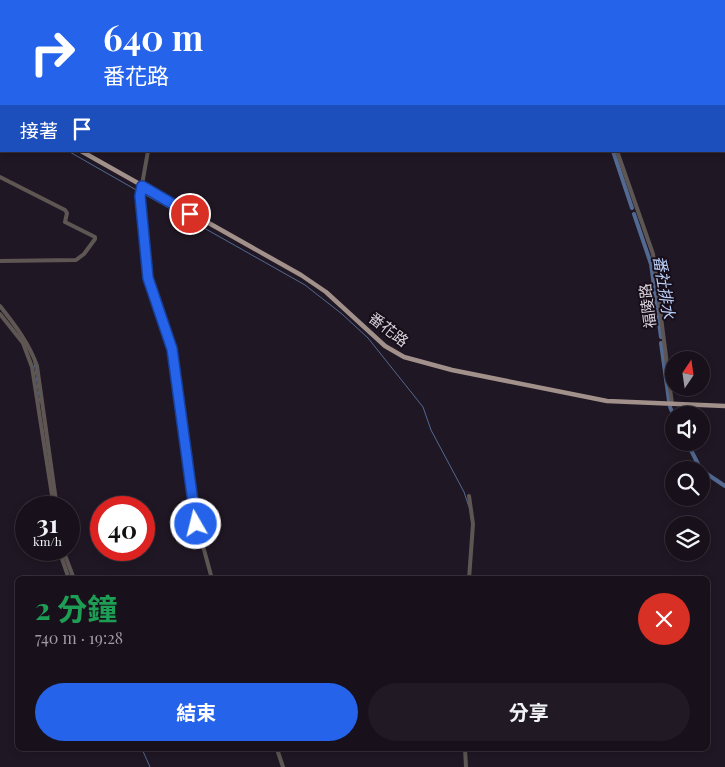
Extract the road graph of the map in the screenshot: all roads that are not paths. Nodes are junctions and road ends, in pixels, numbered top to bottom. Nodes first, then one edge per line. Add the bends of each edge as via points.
1 (83, 152) edge
2 (148, 152) edge
3 (617, 152) edge
4 (0, 177) edge
5 (142, 186) junction
6 (0, 262) edge
7 (0, 306) edge
8 (0, 314) edge
9 (672, 404) junction
10 (725, 406) edge
11 (54, 496) edge
12 (54, 496) edge
13 (470, 496) dead end
14 (63, 561) edge
15 (68, 561) edge
16 (68, 576) edge
17 (73, 576) edge
18 (211, 576) edge
19 (469, 576) edge
20 (279, 751) edge
21 (465, 751) edge
22 (283, 767) edge
23 (466, 767) edge

1 - 5 main road, 番花路
2 - 5 street
3 - 9 street, 福陵路 via 653,254
4 - 6 street via 65,210 66,222 95,236 95,239 76,260
5 - 9 main road, 番花路 via 301,275 326,292 385,346 404,357 452,370 607,401
5 - 18 street via 140,196 148,278 172,349 196,524
7 - 11 street via 20,331 37,366
8 - 12 street via 22,344 32,367
9 - 10 main road, 番花路
13 - 19 street via 473,524
14 - 16 street
15 - 17 street
20 - 22 street
21 - 23 street

